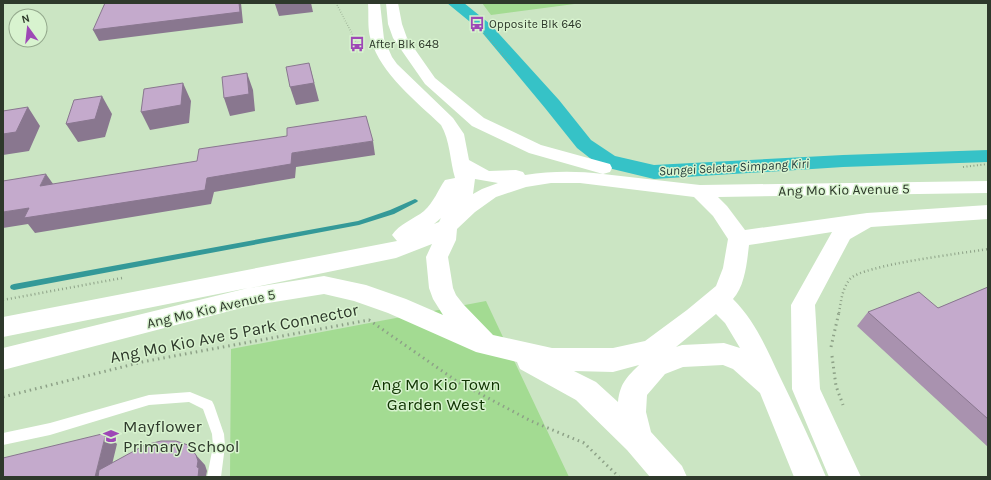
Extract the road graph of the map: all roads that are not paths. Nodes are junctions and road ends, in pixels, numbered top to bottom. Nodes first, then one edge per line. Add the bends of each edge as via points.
1 (374, 3) edge
2 (392, 3) edge
3 (536, 149) junction
4 (460, 162) junction
5 (988, 187) edge
6 (700, 191) junction
7 (988, 212) edge
8 (867, 220) junction
9 (447, 227) junction
10 (739, 240) junction
11 (365, 256) junction
12 (717, 299) junction
13 (98, 308) junction
14 (3, 327) edge
15 (88, 338) junction
16 (484, 344) junction
17 (3, 359) edge
18 (770, 385) junction
19 (3, 439) edge
20 (638, 440) junction
21 (214, 477) edge
22 (671, 477) edge
23 (810, 477) edge
24 (845, 477) edge

1 - 4 main road via 377,39 384,57 447,122 455,134
2 - 3 main road via 400,38 430,81 478,122
3 - 4 main road via 539,164 534,170 522,176 486,178 474,173
3 - 6 main road via 585,164
4 - 9 main road via 465,178 462,198
4 - 11 main road via 444,202 427,221
5 - 6 main road, Ang Mo Kio Avenue 5
6 - 9 main road, Ang Mo Kio Avenue 5 via 580,177 551,177 522,182 489,193 468,207
6 - 10 main road via 720,210
7 - 8 main road, Ang Mo Kio Avenue 5
8 - 10 main road, Ang Mo Kio Avenue 5
8 - 24 main road via 842,234 803,305 806,389
9 - 11 main road, Ang Mo Kio Avenue 5 via 396,250
9 - 16 main road via 445,240 437,257 441,288 454,311
10 - 12 main road via 735,268 726,291
11 - 13 main road, Ang Mo Kio Avenue 5
12 - 16 main road via 652,350 612,360 552,359
12 - 18 main road via 734,316 749,339
13 - 14 main road, Ang Mo Kio Avenue 5
13 - 15 main road
15 - 16 main road, Ang Mo Kio Avenue 5 via 248,297 324,286 356,292 398,306
15 - 17 main road, Ang Mo Kio Avenue 5
16 - 20 main road via 525,358 586,391
18 - 20 main road via 743,361 724,354 682,356 655,366 633,391 631,412
18 - 23 main road
19 - 21 lane via 50,429 149,400 190,397 208,406 218,434 219,446
20 - 22 main road

